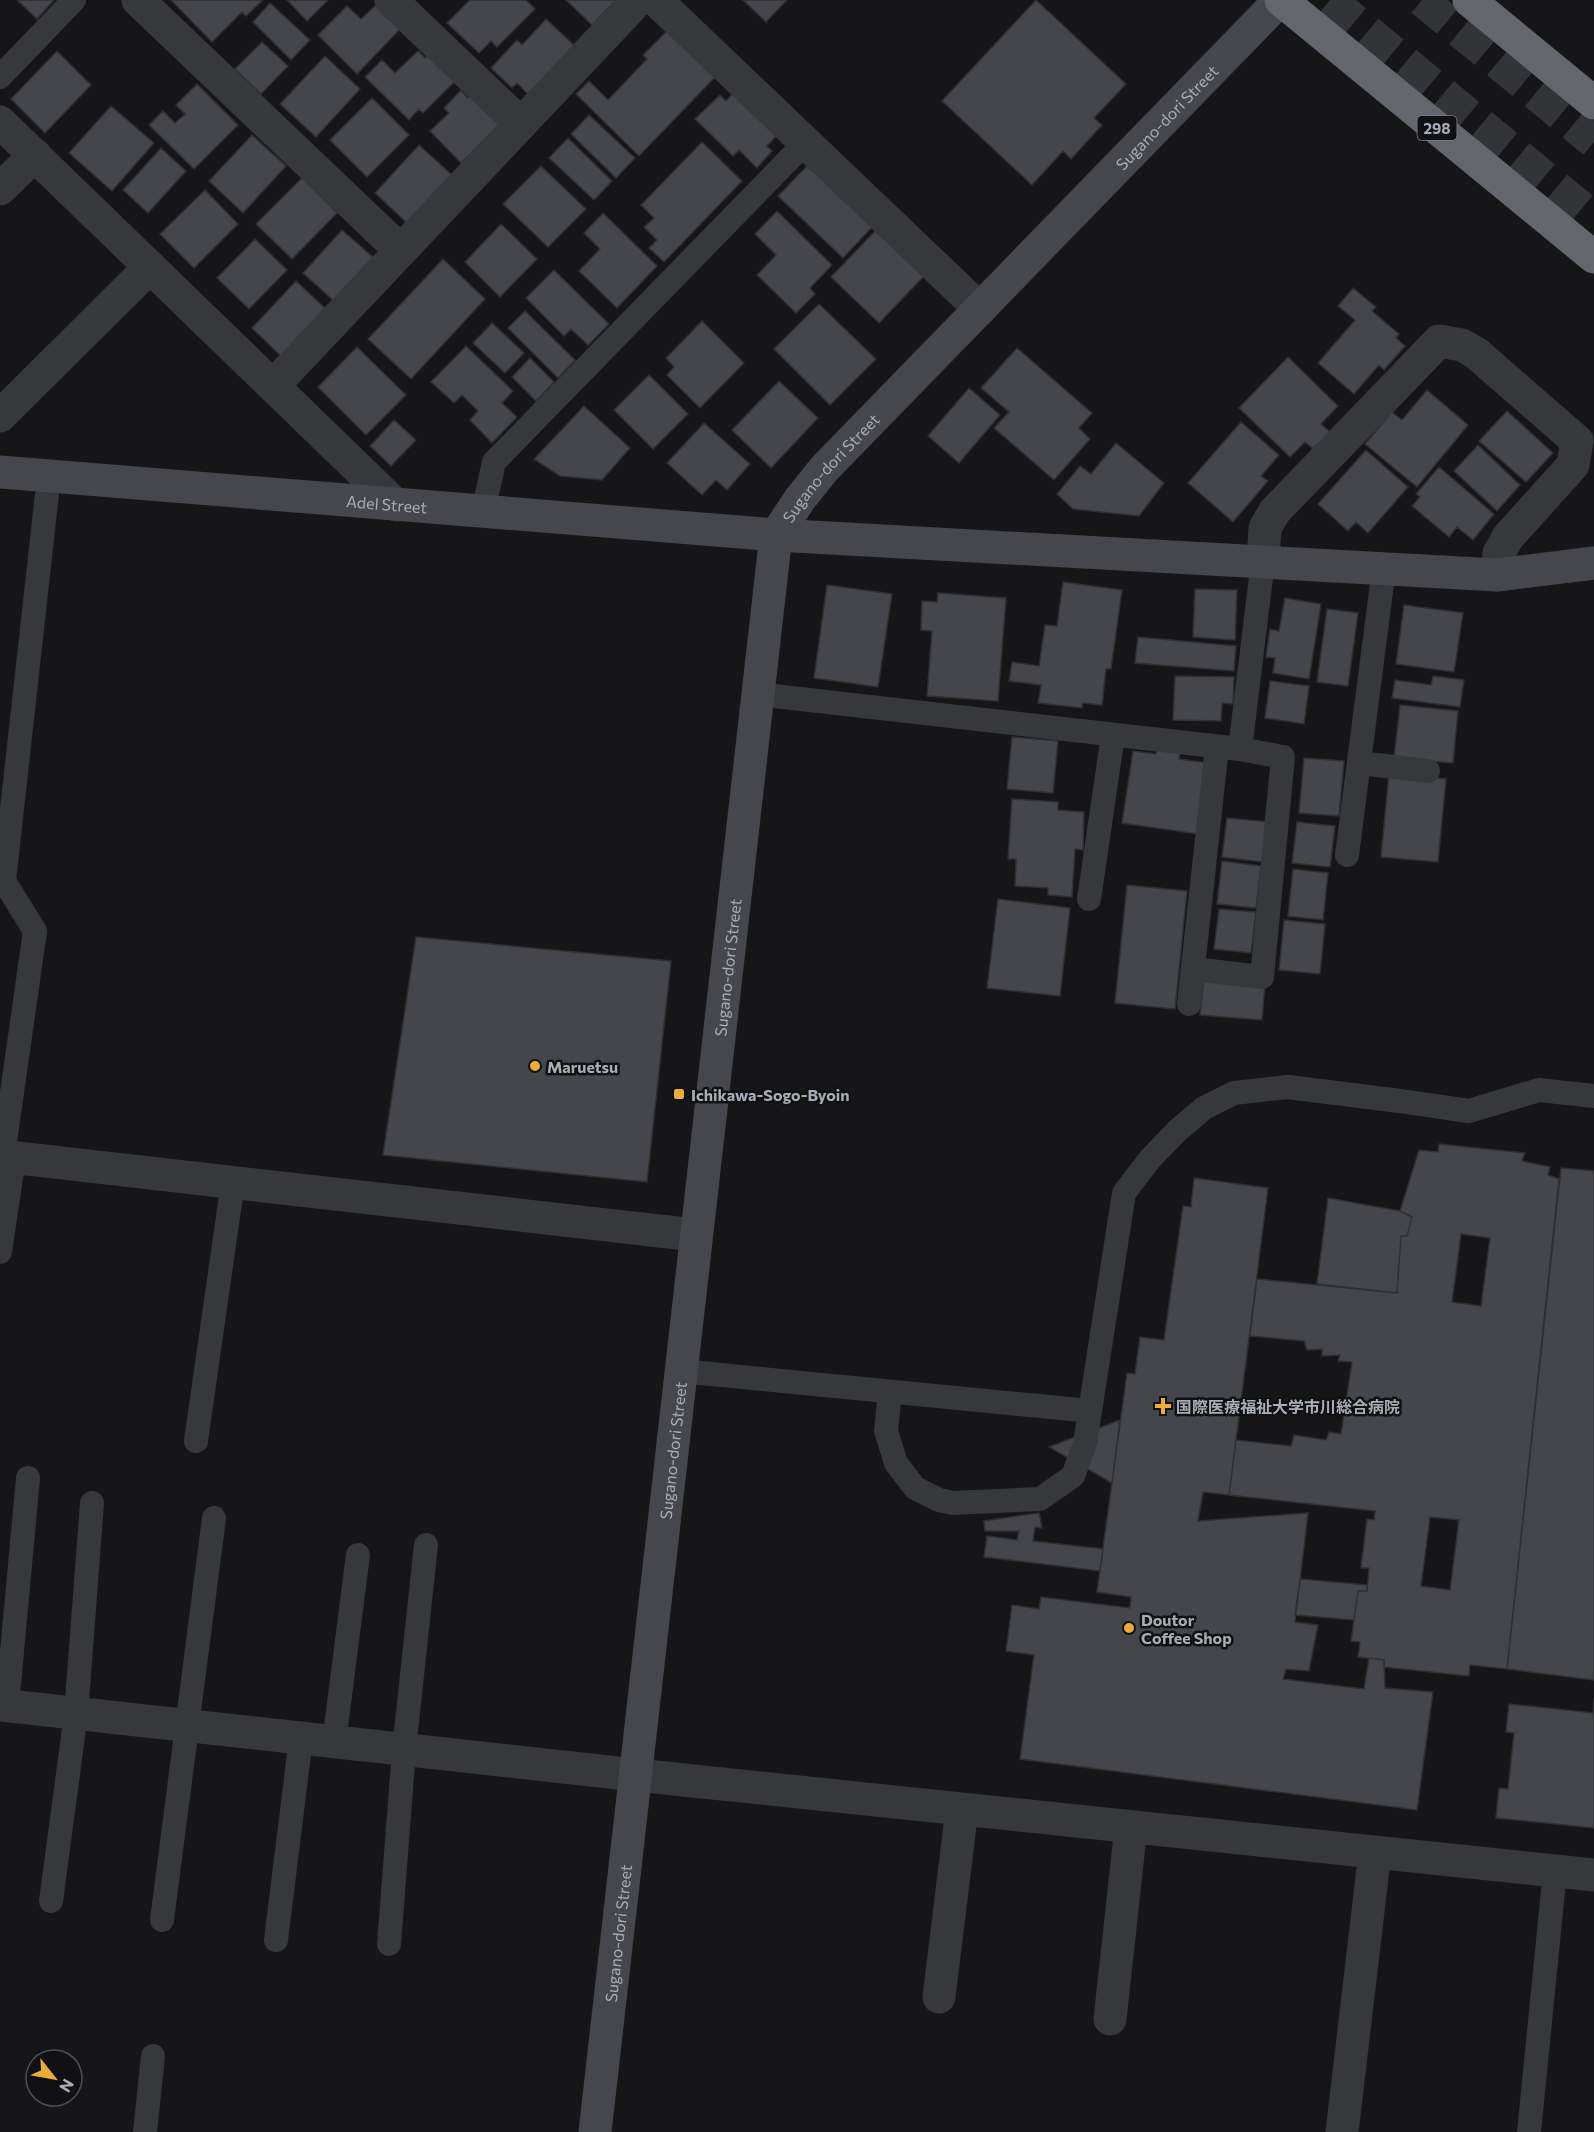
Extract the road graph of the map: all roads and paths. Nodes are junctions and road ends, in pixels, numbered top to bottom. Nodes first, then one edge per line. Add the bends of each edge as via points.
1 (74, 0) edge
2 (138, 0) edge
3 (391, 0) edge
4 (638, 0) edge
5 (656, 0) edge
6 (1281, 0) edge
7 (1469, 0) edge
8 (0, 77) edge
9 (1594, 103) edge
10 (0, 122) edge
11 (521, 124) junction
12 (806, 142) junction
13 (34, 155) junction
14 (0, 189) edge
15 (401, 251) junction
16 (1594, 257) edge
17 (150, 267) junction
18 (980, 309) junction
19 (273, 386) junction
20 (0, 416) edge
21 (0, 472) edge
22 (49, 476) junction
23 (396, 505) junction
24 (483, 512) junction
25 (776, 535) junction
26 (1263, 561) junction
27 (1594, 563) edge
28 (1384, 568) junction
29 (1497, 575) junction
30 (757, 694) junction
31 (1113, 735) junction
32 (1228, 748) junction
33 (1359, 763) junction
34 (1428, 771) dead end
35 (1347, 855) dead end
36 (1089, 899) dead end
37 (1193, 969) junction
38 (1189, 1004) dead end
39 (1594, 1096) edge
40 (5, 1157) edge
41 (233, 1182) junction
42 (695, 1235) junction
43 (0, 1252) edge
44 (680, 1371) junction
45 (890, 1392) junction
46 (1090, 1411) junction
47 (196, 1441) dead end
48 (28, 1478) dead end
49 (92, 1503) dead end
50 (214, 1518) dead end
51 (426, 1545) dead end
52 (358, 1555) dead end
53 (3, 1706) edge
54 (76, 1714) junction
55 (189, 1726) junction
56 (301, 1738) junction
57 (334, 1742) junction
58 (404, 1750) junction
59 (636, 1775) junction
60 (962, 1809) junction
61 (1131, 1827) junction
62 (1375, 1852) junction
63 (1555, 1871) junction
64 (1594, 1875) edge
65 (51, 1901) dead end
66 (162, 1920) dead end
67 (276, 1940) dead end
68 (388, 1944) dead end
69 (939, 1997) dead end
70 (1110, 2019) dead end
71 (153, 2056) dead end
72 (146, 2132) edge
73 (595, 2132) edge
74 (1342, 2132) edge
75 (1528, 2132) edge

1 - 8 lane
2 - 15 street
3 - 11 street
4 - 11 street
5 - 12 street
6 - 16 highway, 298
6 - 18 street, Sugano-dori Street
7 - 9 highway
10 - 13 street
11 - 15 street
12 - 18 street
12 - 24 lane via 494,462
13 - 14 street
13 - 17 street
15 - 19 street
17 - 19 street
17 - 20 street
18 - 25 street, Sugano-dori Street via 824,469
19 - 23 street
21 - 22 street, Adel Street
22 - 23 street, Adel Street
22 - 40 lane via 4,881 35,931
23 - 24 street, Adel Street
24 - 25 street, Adel Street
25 - 26 street, Adel Street
25 - 30 street, Sugano-dori Street
26 - 28 street, Adel Street
26 - 29 street via 1265,528 1275,511 1439,341 1462,345 1476,353 1577,441 1573,465 1503,545
26 - 32 lane
27 - 29 street, Adel Street
28 - 29 street, Adel Street
28 - 33 lane
30 - 31 lane
30 - 42 street, Sugano-dori Street
31 - 32 lane
31 - 36 lane
32 - 37 lane
32 - 37 lane via 1283,757 1263,977
33 - 34 lane
33 - 35 lane
37 - 38 lane
39 - 46 lane via 1539,1090 1469,1111 1288,1087 1234,1093 1204,1108 1150,1159 1124,1193
40 - 41 street
40 - 43 lane
41 - 42 street
41 - 47 lane
42 - 44 street, Sugano-dori Street
44 - 45 lane
44 - 59 street, Sugano-dori Street
45 - 46 lane
45 - 46 lane via 886,1431 896,1462 915,1488 953,1503 1040,1499 1054,1491 1073,1476 1085,1443
48 - 53 lane
49 - 54 lane
50 - 55 lane
51 - 58 lane
52 - 57 lane
53 - 54 street
54 - 55 street
54 - 65 lane
55 - 56 street
55 - 66 lane
56 - 57 street
56 - 67 lane
57 - 58 street
58 - 59 street
58 - 68 lane
59 - 60 street
59 - 73 street, Sugano-dori Street
60 - 61 street
60 - 69 street
61 - 62 street
61 - 70 street
62 - 63 street
62 - 74 street
63 - 64 street
63 - 75 lane
71 - 72 lane

